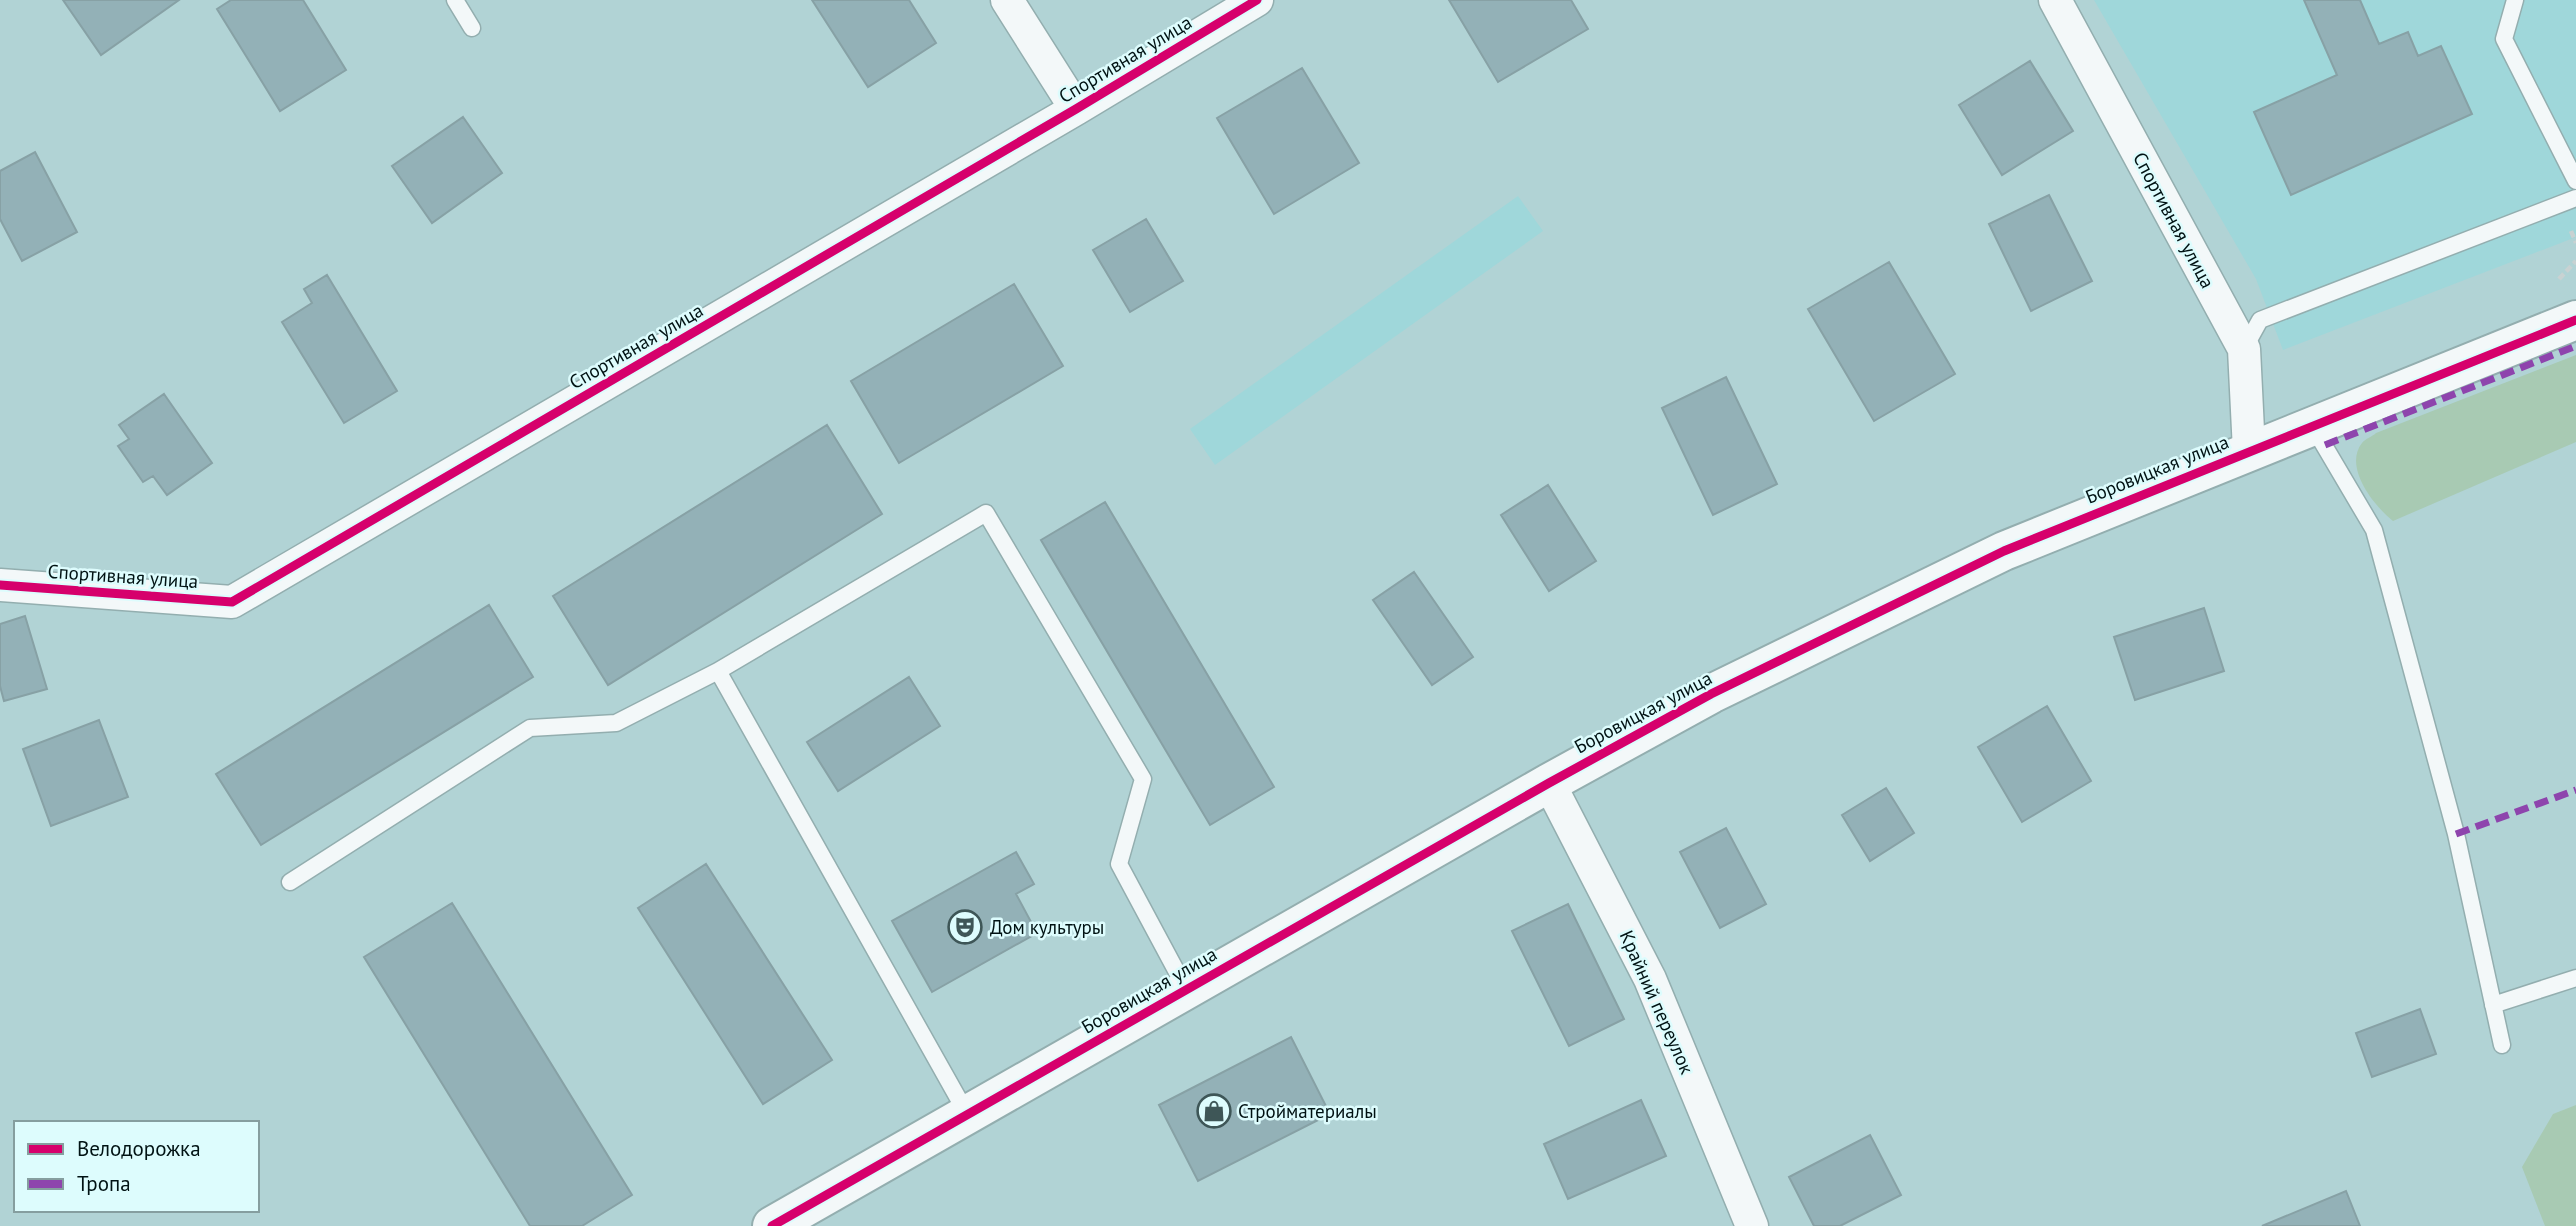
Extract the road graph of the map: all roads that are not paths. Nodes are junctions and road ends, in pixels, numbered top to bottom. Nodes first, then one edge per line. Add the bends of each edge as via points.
1 (455, 0) edge
2 (1007, 0) edge
3 (1257, 0) edge
4 (2055, 0) edge
5 (2515, 0) edge
6 (472, 28) dead end
7 (1076, 109) junction
8 (2576, 181) edge
9 (2576, 198) edge
10 (2576, 320) edge
11 (2244, 349) junction
12 (2312, 425) junction
13 (2249, 451) junction
14 (0, 585) edge
15 (718, 671) junction
16 (1549, 783) junction
17 (290, 881) dead end
18 (2576, 978) edge
19 (1186, 989) junction
20 (2494, 1005) junction
21 (2502, 1045) dead end
22 (967, 1114) junction
23 (772, 1226) edge
24 (1752, 1226) edge

1 - 6 lane
2 - 7 street
3 - 7 street, Спортивная улица
4 - 11 street, Спортивная улица
5 - 8 lane via 2504,39
7 - 14 street, Спортивная улица via 232,602
9 - 11 lane via 2260,320
10 - 12 street, Боровицкая улица
11 - 13 street, Спортивная улица
12 - 13 street, Боровицкая улица
12 - 20 lane via 2374,530 2456,834
13 - 16 street, Боровицкая улица via 2004,551 1711,694
15 - 17 lane via 616,723 530,727
15 - 19 lane via 986,513 1143,779 1119,864
15 - 22 lane
16 - 19 street, Боровицкая улица
16 - 24 street, Крайний переулок via 1650,979
18 - 20 lane
19 - 22 street, Боровицкая улица
20 - 21 lane
22 - 23 street, Боровицкая улица

